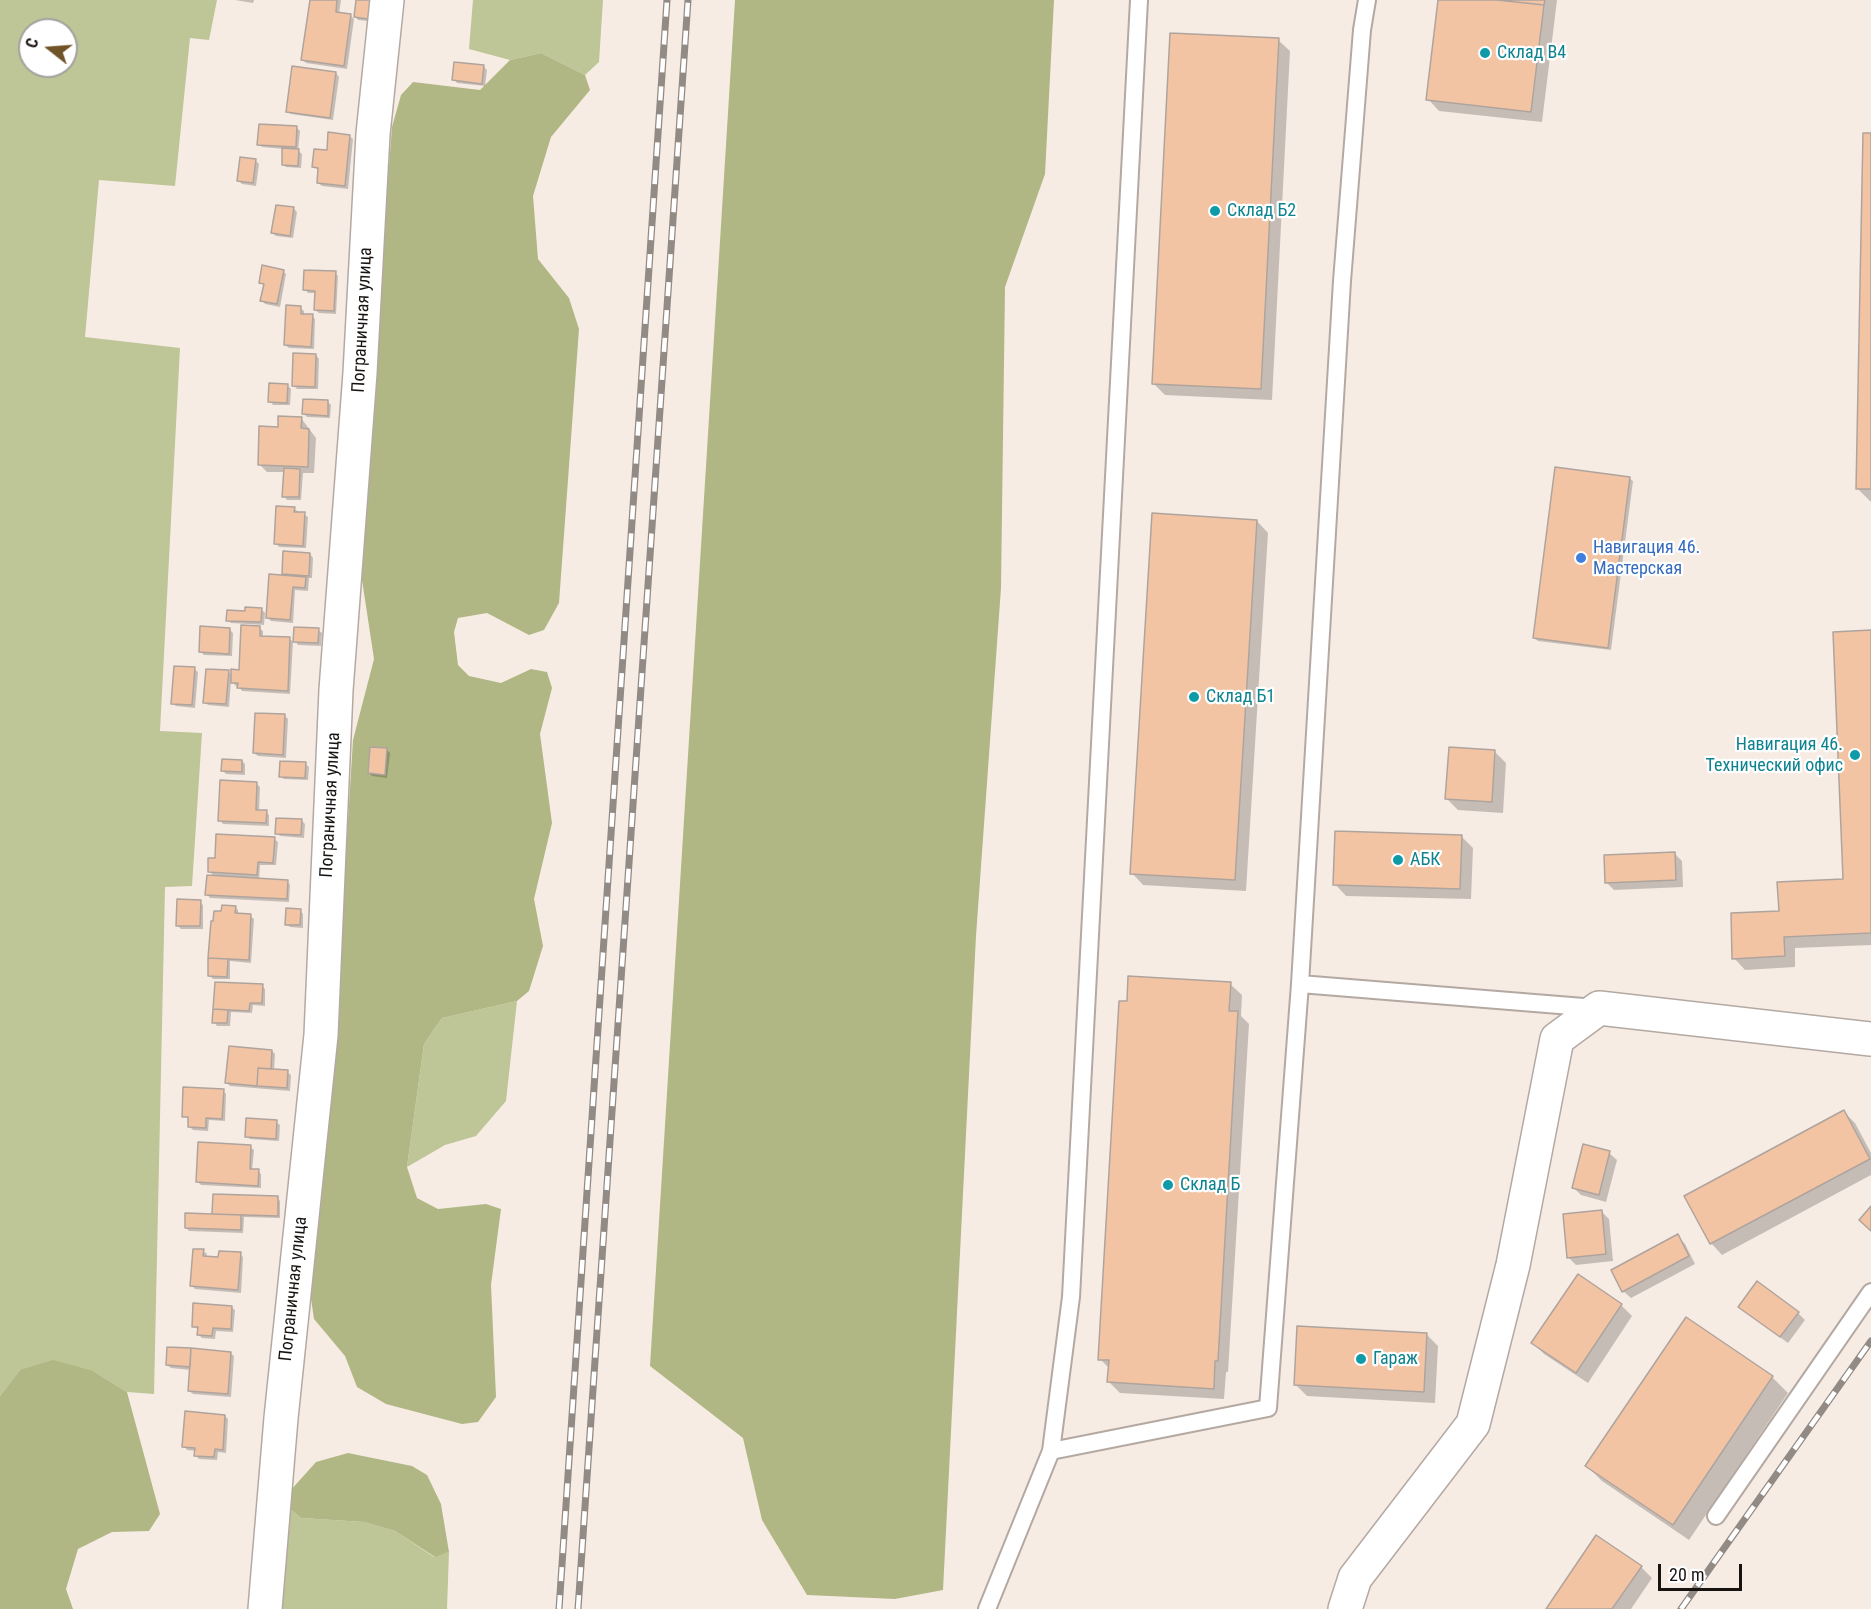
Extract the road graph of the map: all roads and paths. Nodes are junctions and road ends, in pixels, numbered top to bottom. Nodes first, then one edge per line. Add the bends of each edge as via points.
1 (387, 0) edge
2 (1139, 0) edge
3 (1367, 0) edge
4 (1300, 984) junction
5 (1599, 1008) junction
6 (1871, 1039) edge
7 (1871, 1292) edge
8 (1051, 1451) junction
9 (1716, 1516) dead end
10 (265, 1609) edge
11 (987, 1609) edge
12 (1345, 1609) edge

1 - 10 street, Пограничная улица via 373,134 336,690 321,1035
2 - 8 lane via 1071,1297
3 - 4 lane via 1342,281
4 - 5 lane
4 - 8 lane via 1268,1408
5 - 6 street
5 - 12 street via 1557,1039 1513,1265 1473,1424 1355,1578
7 - 9 lane
8 - 11 lane

